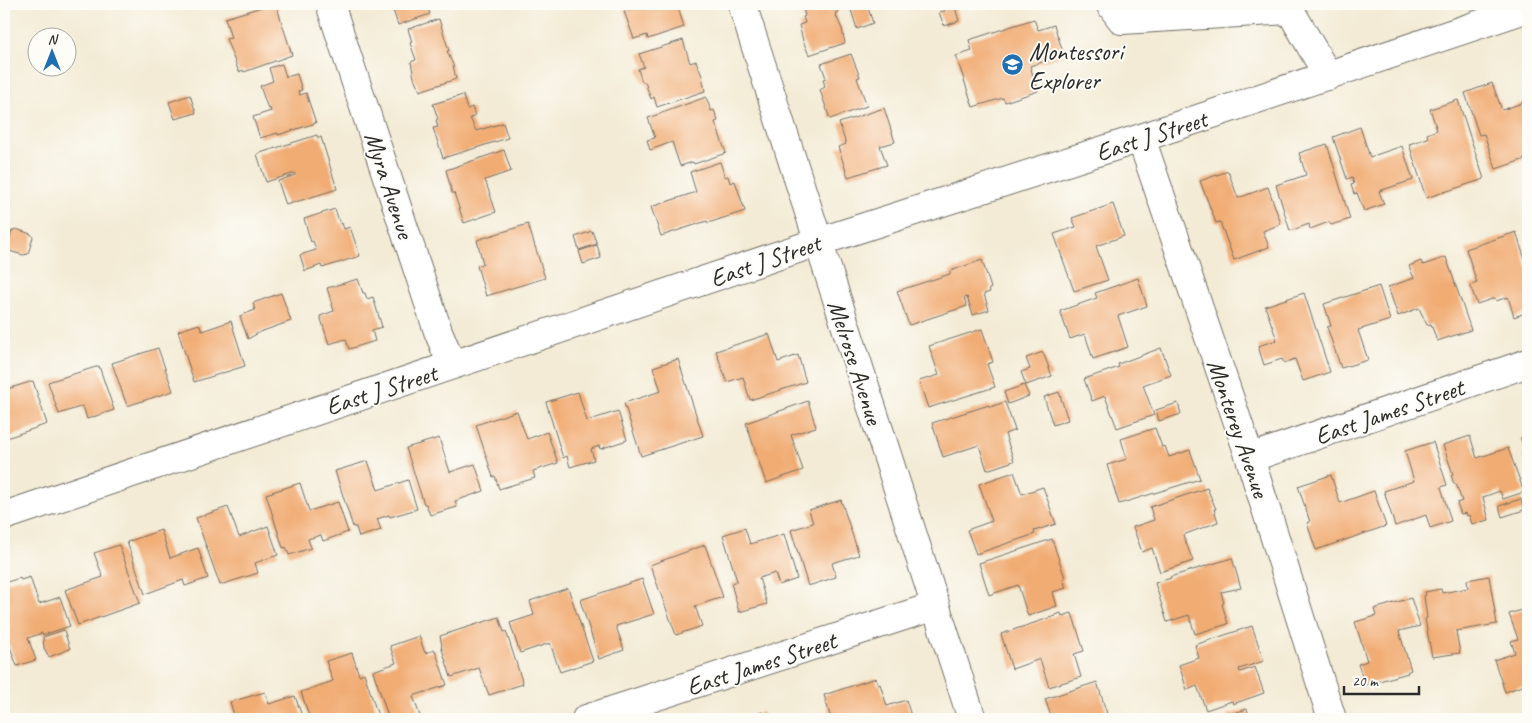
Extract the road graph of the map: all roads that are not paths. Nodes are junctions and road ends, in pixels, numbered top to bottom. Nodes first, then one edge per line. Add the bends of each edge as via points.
1 (330, 4) edge
2 (742, 4) edge
3 (1110, 4) edge
4 (1292, 7) edge
5 (1528, 8) edge
6 (1328, 76) junction
7 (1141, 138) junction
8 (818, 242) junction
9 (1528, 363) edge
10 (452, 365) junction
11 (1250, 458) junction
12 (4, 516) edge
13 (934, 606) junction
14 (627, 713) edge
15 (586, 719) edge
16 (972, 719) edge
17 (1332, 719) edge

1 - 10 street, Myra Avenue
2 - 8 street, Melrose Avenue
3 - 4 street via 1122,20
4 - 6 street
5 - 6 street, East J Street
6 - 7 street, East J Street
7 - 8 street, East J Street
7 - 11 street, Monterey Avenue
8 - 10 street, East J Street
8 - 13 street, Melrose Avenue
9 - 11 street, East James Street
10 - 12 street, East J Street
11 - 17 street, Monterey Avenue
13 - 14 street, East James Street
13 - 16 street, Melrose Avenue
14 - 15 street, East James Street

